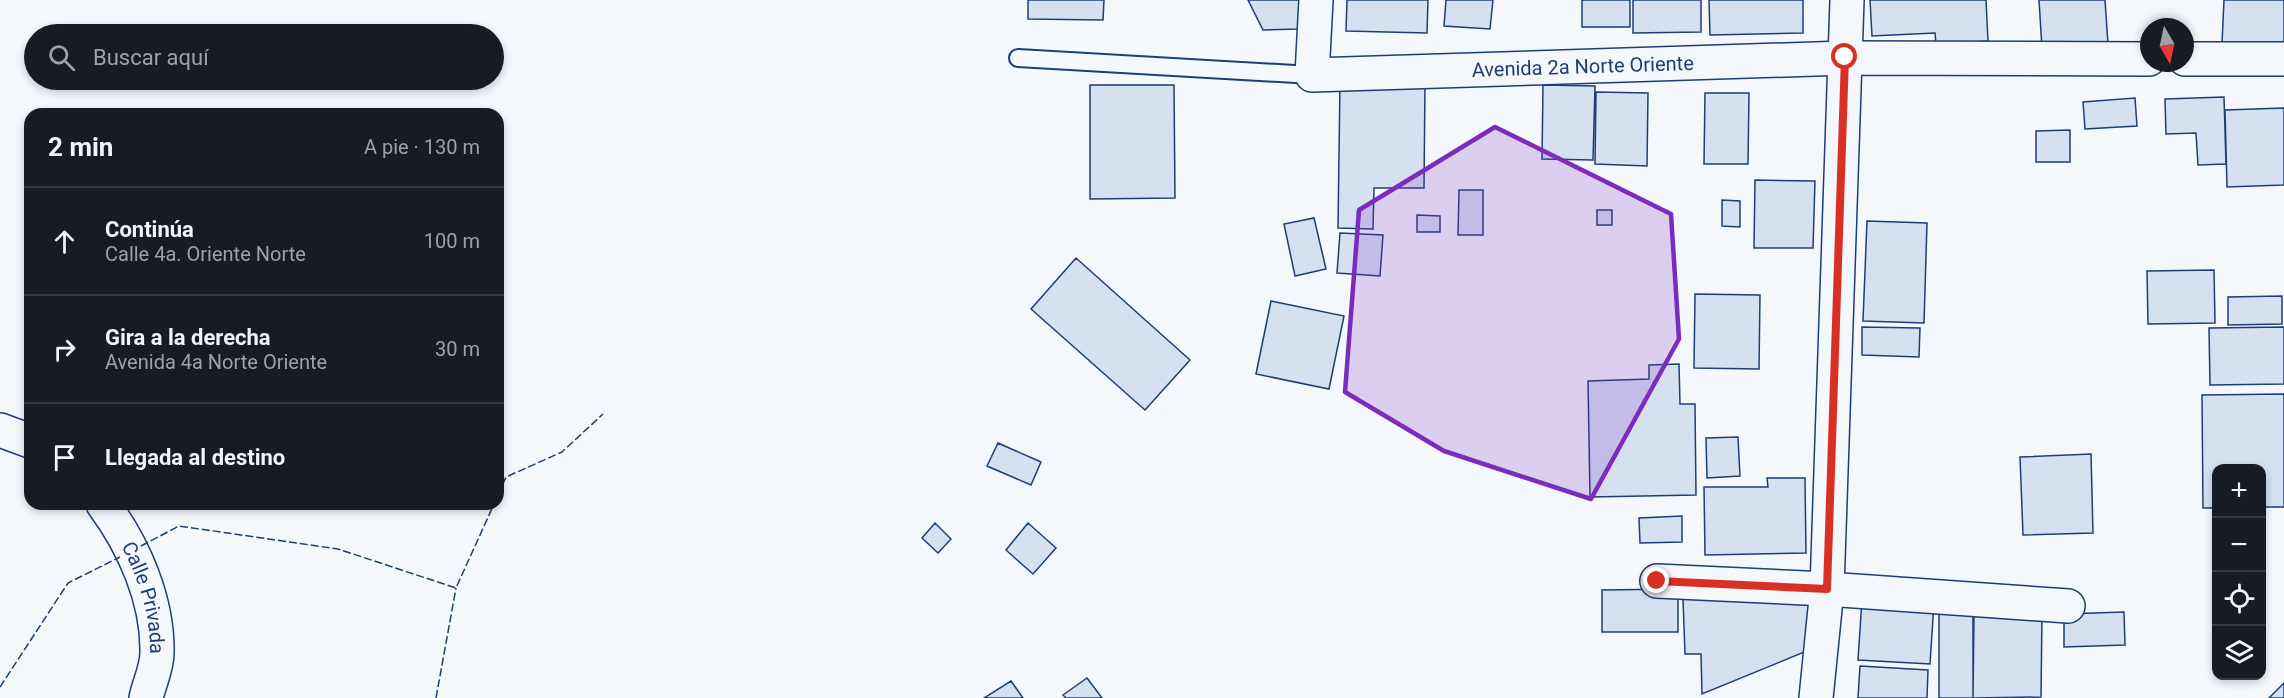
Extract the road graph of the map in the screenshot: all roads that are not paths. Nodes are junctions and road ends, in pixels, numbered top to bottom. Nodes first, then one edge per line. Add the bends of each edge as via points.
1 (1316, 0) edge
2 (1848, 0) edge
3 (1845, 57) junction
4 (1018, 58) dead end
5 (2140, 59) edge
6 (2194, 59) edge
7 (2284, 59) edge
8 (1312, 75) junction
9 (0, 430) edge
10 (24, 439) edge
11 (108, 510) edge
12 (1657, 581) dead end
13 (1827, 589) junction
14 (2068, 606) dead end
15 (146, 698) edge
16 (1816, 698) edge

1 - 8 street
2 - 3 street
3 - 5 street, Avenida 2a Norte Oriente
3 - 8 street, Avenida 2a Norte Oriente
3 - 13 street
4 - 8 lane, Avenida 2a Norte Oriente
6 - 7 street
9 - 10 street
11 - 15 street, Calle Privada via 119,525 152,602 157,655
12 - 13 street
13 - 14 street
13 - 16 street

